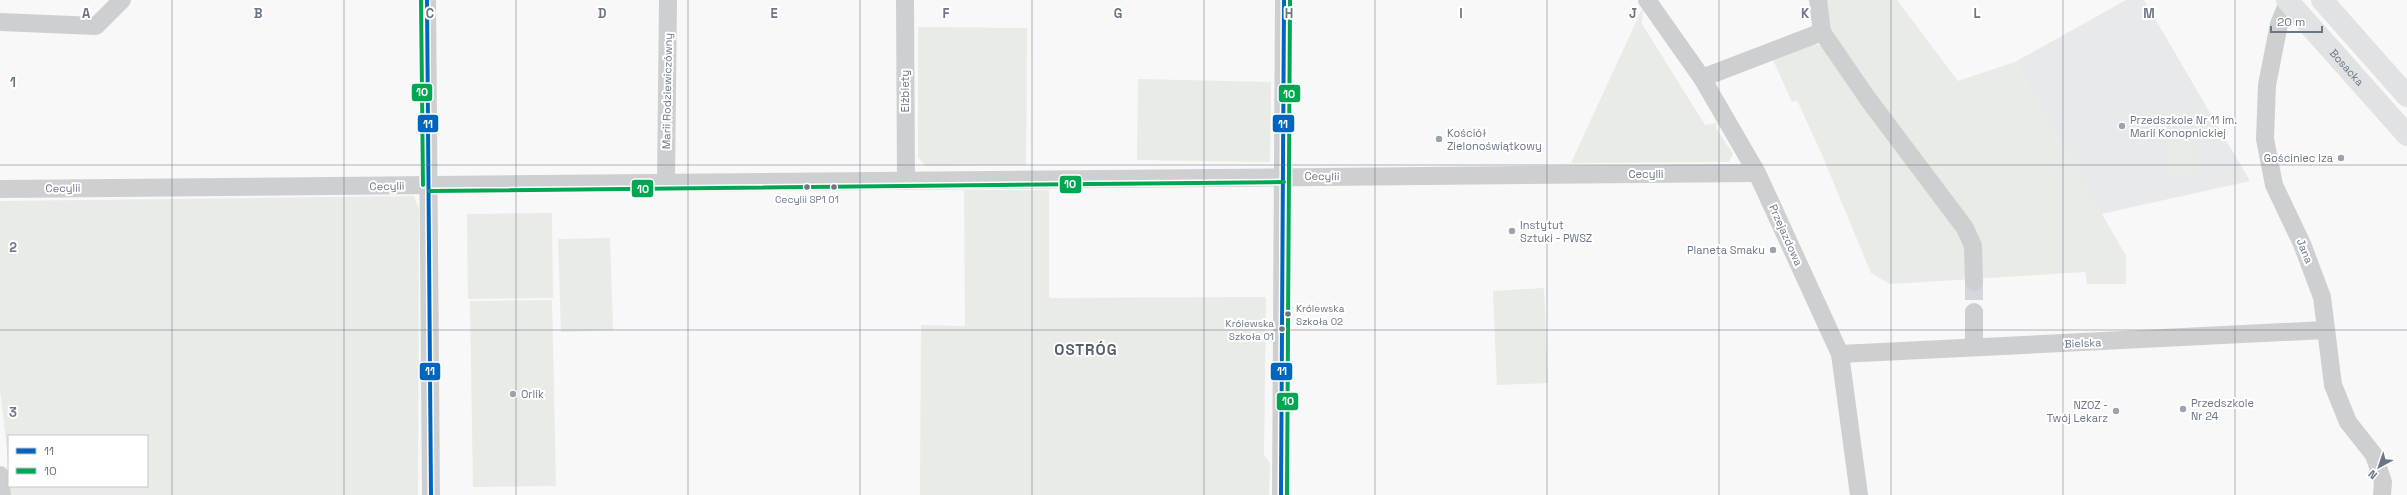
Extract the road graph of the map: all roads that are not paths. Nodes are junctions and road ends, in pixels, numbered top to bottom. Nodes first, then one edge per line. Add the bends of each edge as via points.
1 (122, 0) edge
2 (427, 0) edge
3 (668, 0) edge
4 (905, 0) edge
5 (1284, 0) edge
6 (1647, 0) edge
7 (1818, 0) edge
8 (2288, 0) edge
9 (2322, 0) edge
10 (0, 22) edge
11 (1822, 32) junction
12 (1702, 78) junction
13 (2407, 96) edge
14 (2407, 136) edge
15 (1757, 173) junction
16 (1284, 176) junction
17 (906, 181) junction
18 (666, 182) junction
19 (429, 185) junction
20 (0, 189) edge
21 (1974, 282) tunnel mouth
22 (1974, 312) tunnel mouth
23 (2325, 330) junction
24 (1974, 346) junction
25 (1840, 354) junction
26 (0, 475) edge
27 (2, 495) edge
28 (431, 495) edge
29 (1281, 495) edge
30 (1859, 495) edge
31 (2382, 495) edge

1 - 10 street via 96,26
2 - 19 street
3 - 18 street, Marii Rodziewiczówny
4 - 17 street, Elżbiety
5 - 16 street
6 - 12 street, Przejazdowa
7 - 11 street
8 - 14 street, Bosacka
8 - 23 street, Jana via 2279,24 2267,85 2265,140 2274,185 2302,244 2322,297
9 - 13 street
11 - 12 street
11 - 21 street via 1868,100 1965,228 1973,246
12 - 15 street, Przejazdowa
15 - 16 street, Cecylii
15 - 25 street, Przejazdowa
16 - 17 street, Cecylii
16 - 29 street
17 - 18 street, Cecylii
18 - 19 street, Cecylii
19 - 20 street, Cecylii
19 - 28 street
22 - 24 street
23 - 24 street, Bielska via 2086,343
23 - 31 street, Jana via 2332,385 2348,422 2374,455 2383,482
24 - 25 street, Bielska
25 - 30 street, Przejazdowa
26 - 27 street

